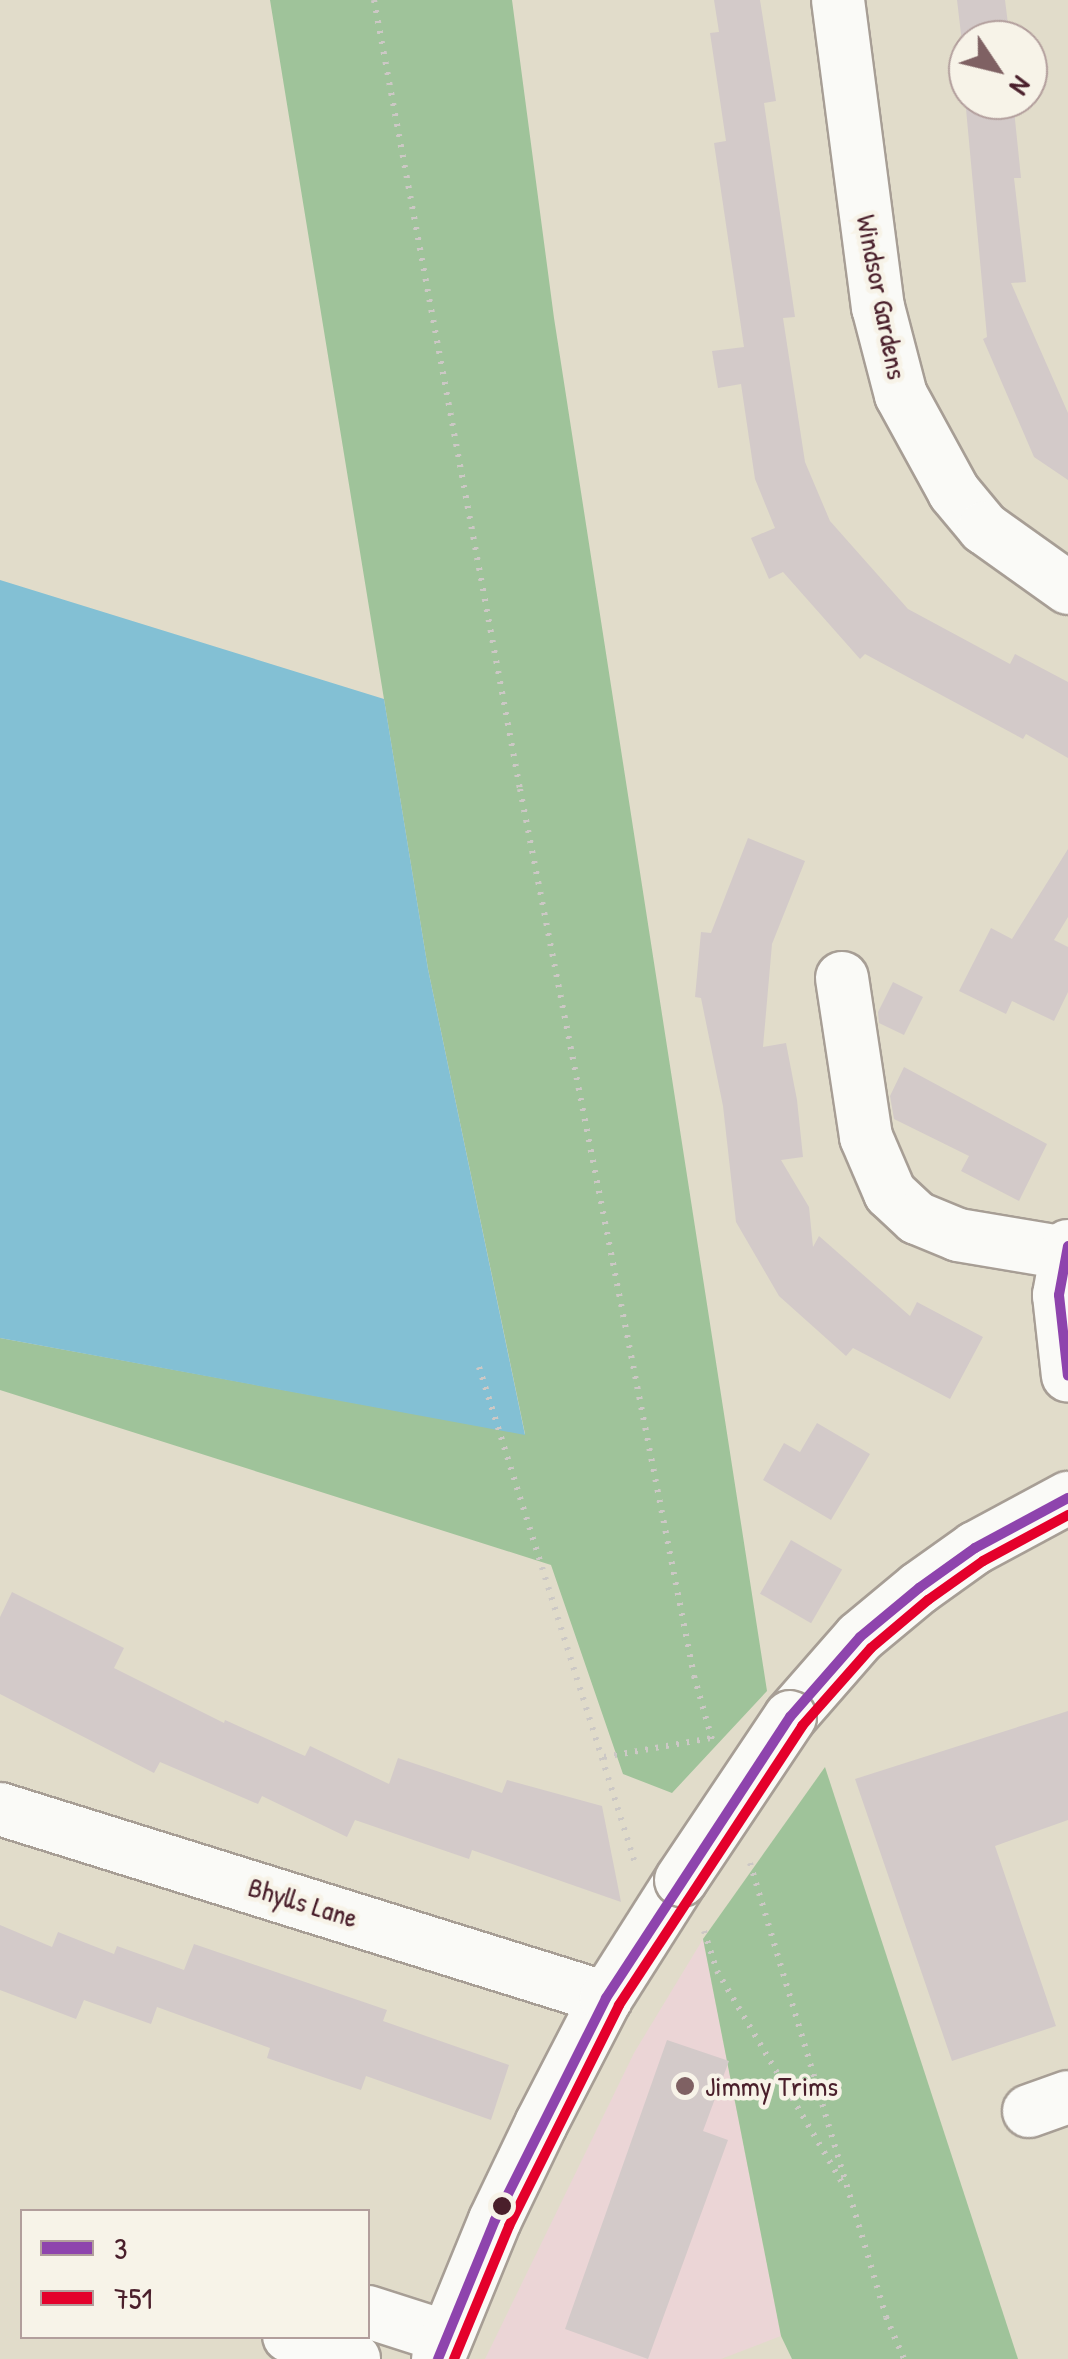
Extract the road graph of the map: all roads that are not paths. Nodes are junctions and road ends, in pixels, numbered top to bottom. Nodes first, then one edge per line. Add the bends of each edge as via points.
1 (838, 0) edge
2 (1068, 588) edge
3 (842, 978) dead end
4 (1067, 1250) edge
5 (1068, 1376) edge
6 (1068, 1498) edge
7 (0, 1809) edge
8 (606, 1998) junction
9 (370, 2313) edge
10 (297, 2339) edge
11 (442, 2348) edge
12 (354, 2359) edge

1 - 2 street, Windsor Gardens via 878,308 901,395 954,492 984,528
3 - 4 street via 866,1137 890,1193 916,1218 958,1234
4 - 5 street via 1059,1295
6 - 8 street, bridge via 974,1548 860,1637 790,1718
7 - 8 street, Bhylls Lane
8 - 11 street via 502,2204
9 - 11 street
10 - 12 street

